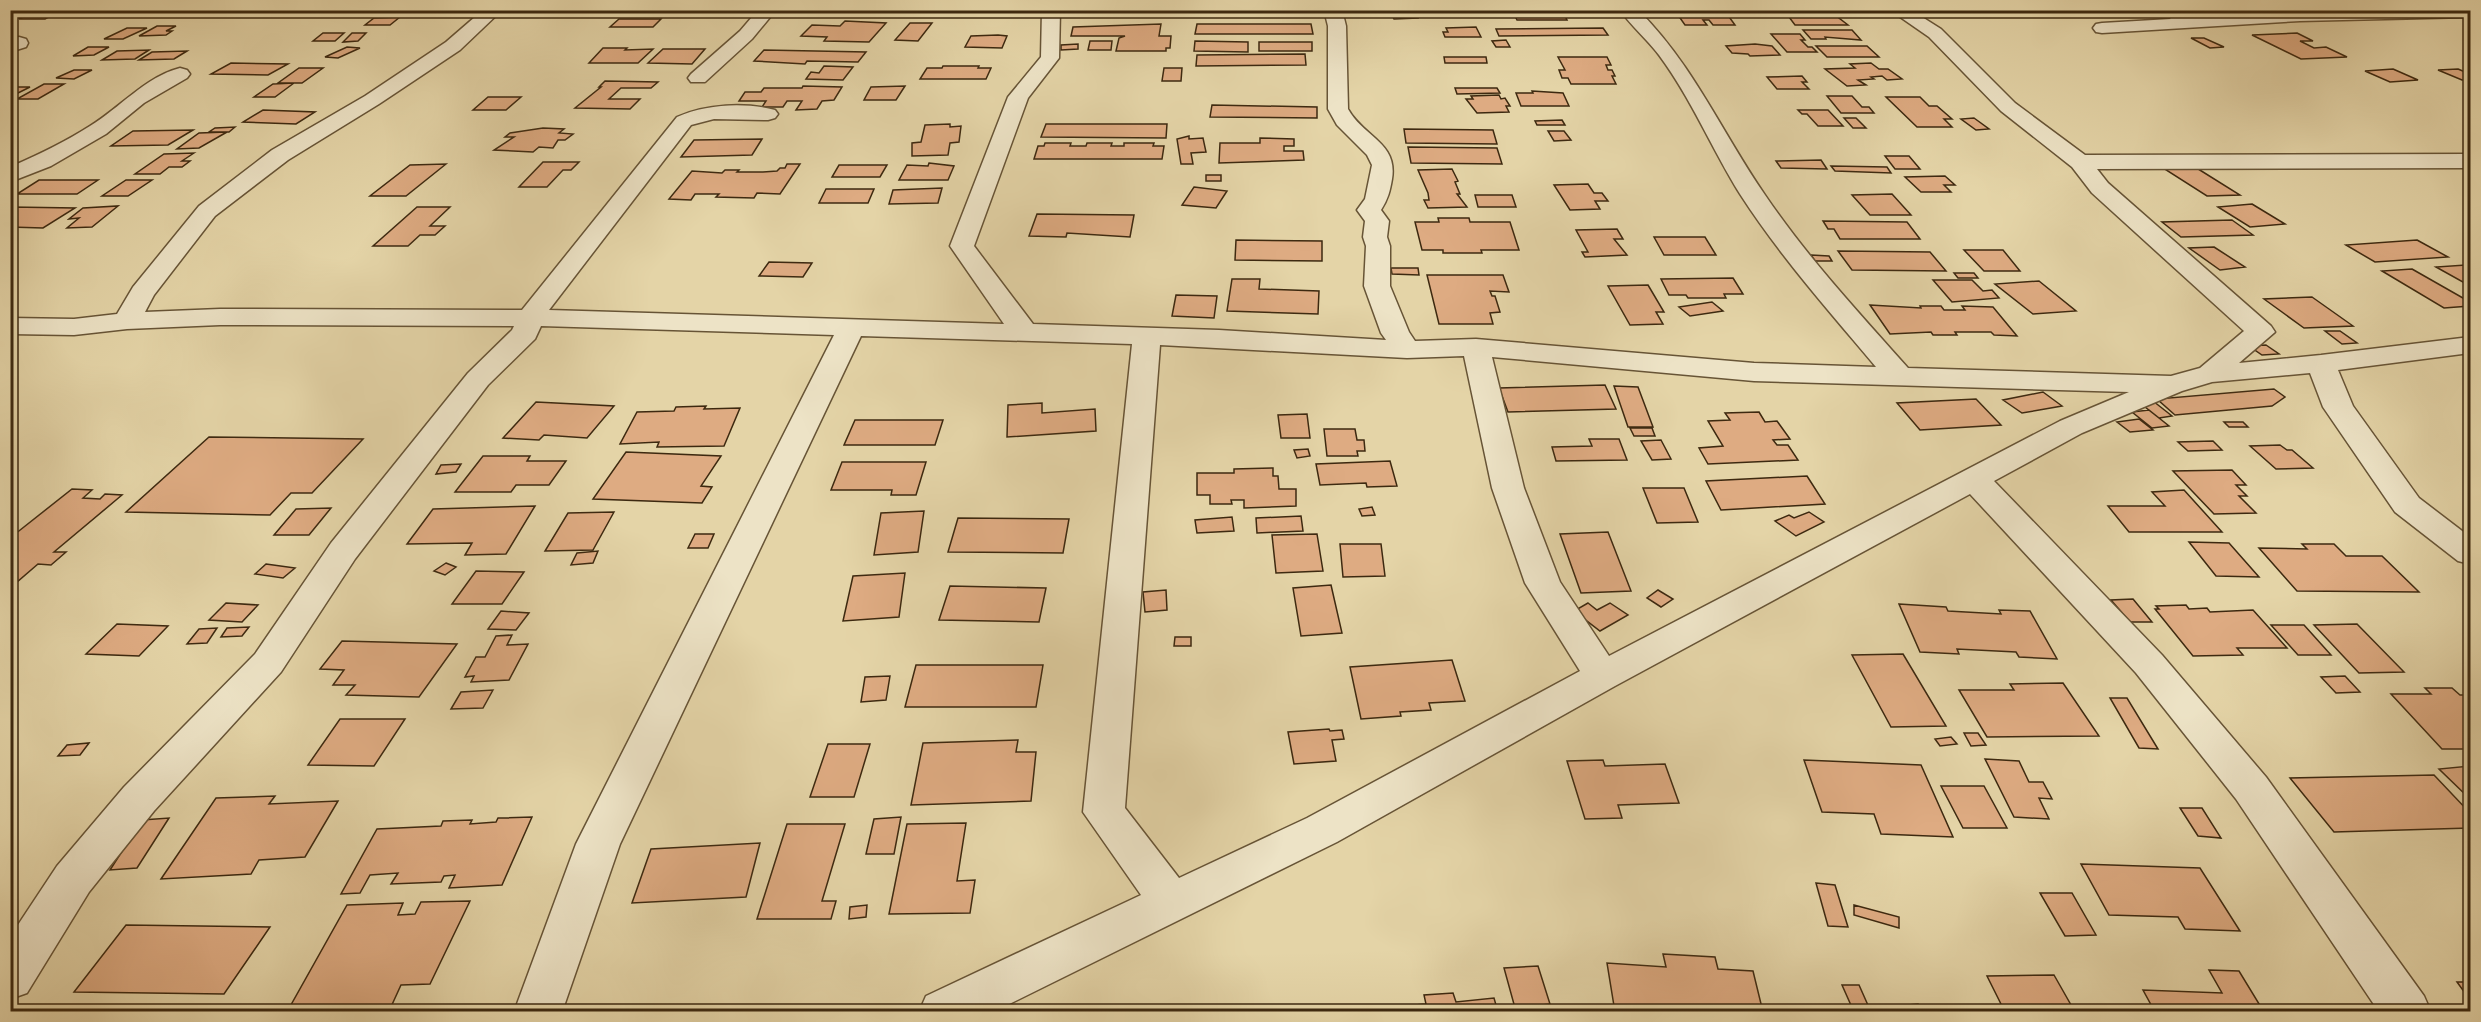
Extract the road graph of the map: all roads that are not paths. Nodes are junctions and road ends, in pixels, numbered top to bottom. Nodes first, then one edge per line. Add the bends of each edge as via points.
1 (495, 10) edge
2 (768, 10) edge
3 (1051, 10) edge
4 (1333, 10) edge
5 (1628, 10) edge
6 (1899, 10) edge
7 (2166, 10) edge
8 (2470, 12) edge
9 (2200, 22) junction
10 (2102, 28) dead end
11 (180, 74) dead end
12 (698, 78) dead end
13 (768, 114) dead end
14 (2470, 161) edge
15 (2080, 162) junction
16 (10, 175) edge
17 (530, 318) junction
18 (127, 321) junction
19 (10, 326) edge
20 (852, 328) junction
21 (1025, 333) junction
22 (1147, 336) junction
23 (2470, 345) edge
24 (1476, 347) junction
25 (1407, 350) junction
26 (2321, 364) junction
27 (2210, 374) junction
28 (1901, 378) junction
29 (2172, 385) junction
30 (1974, 479) junction
31 (2470, 553) edge
32 (1602, 676) junction
33 (1172, 902) junction
34 (10, 978) edge
35 (538, 1011) edge
36 (943, 1011) edge
37 (2407, 1011) edge

1 - 18 street via 453,45 280,155 207,211 142,292
2 - 12 street
3 - 21 street via 1050,58 1018,98 962,246
4 - 25 street via 1337,26 1338,109 1344,122 1377,152 1383,165 1377,199 1369,210 1377,221 1377,286 1395,333
5 - 28 street via 1651,32 1687,81 1753,195 1824,288
6 - 15 street via 1935,33 2008,107
7 - 9 street
8 - 9 street
9 - 10 street
11 - 16 street via 137,99 99,130
13 - 17 street via 705,114 684,120
14 - 15 street
15 - 27 street via 2100,188 2261,332
17 - 18 street via 220,317
17 - 20 street
17 - 34 street via 525,333 478,379 343,551 257,676 139,799 73,879
18 - 19 street via 74,327
20 - 21 street
20 - 35 street via 598,844
21 - 22 street
22 - 25 street
22 - 33 street via 1104,812
23 - 26 street
24 - 25 street
24 - 28 street via 1754,372
24 - 32 street via 1508,488 1543,583
26 - 27 street
26 - 31 street via 2338,406 2407,506
27 - 29 street
28 - 29 street
29 - 30 street via 2071,427
30 - 32 street
30 - 37 street via 2149,664 2251,788
32 - 33 street via 1322,830
33 - 36 street

